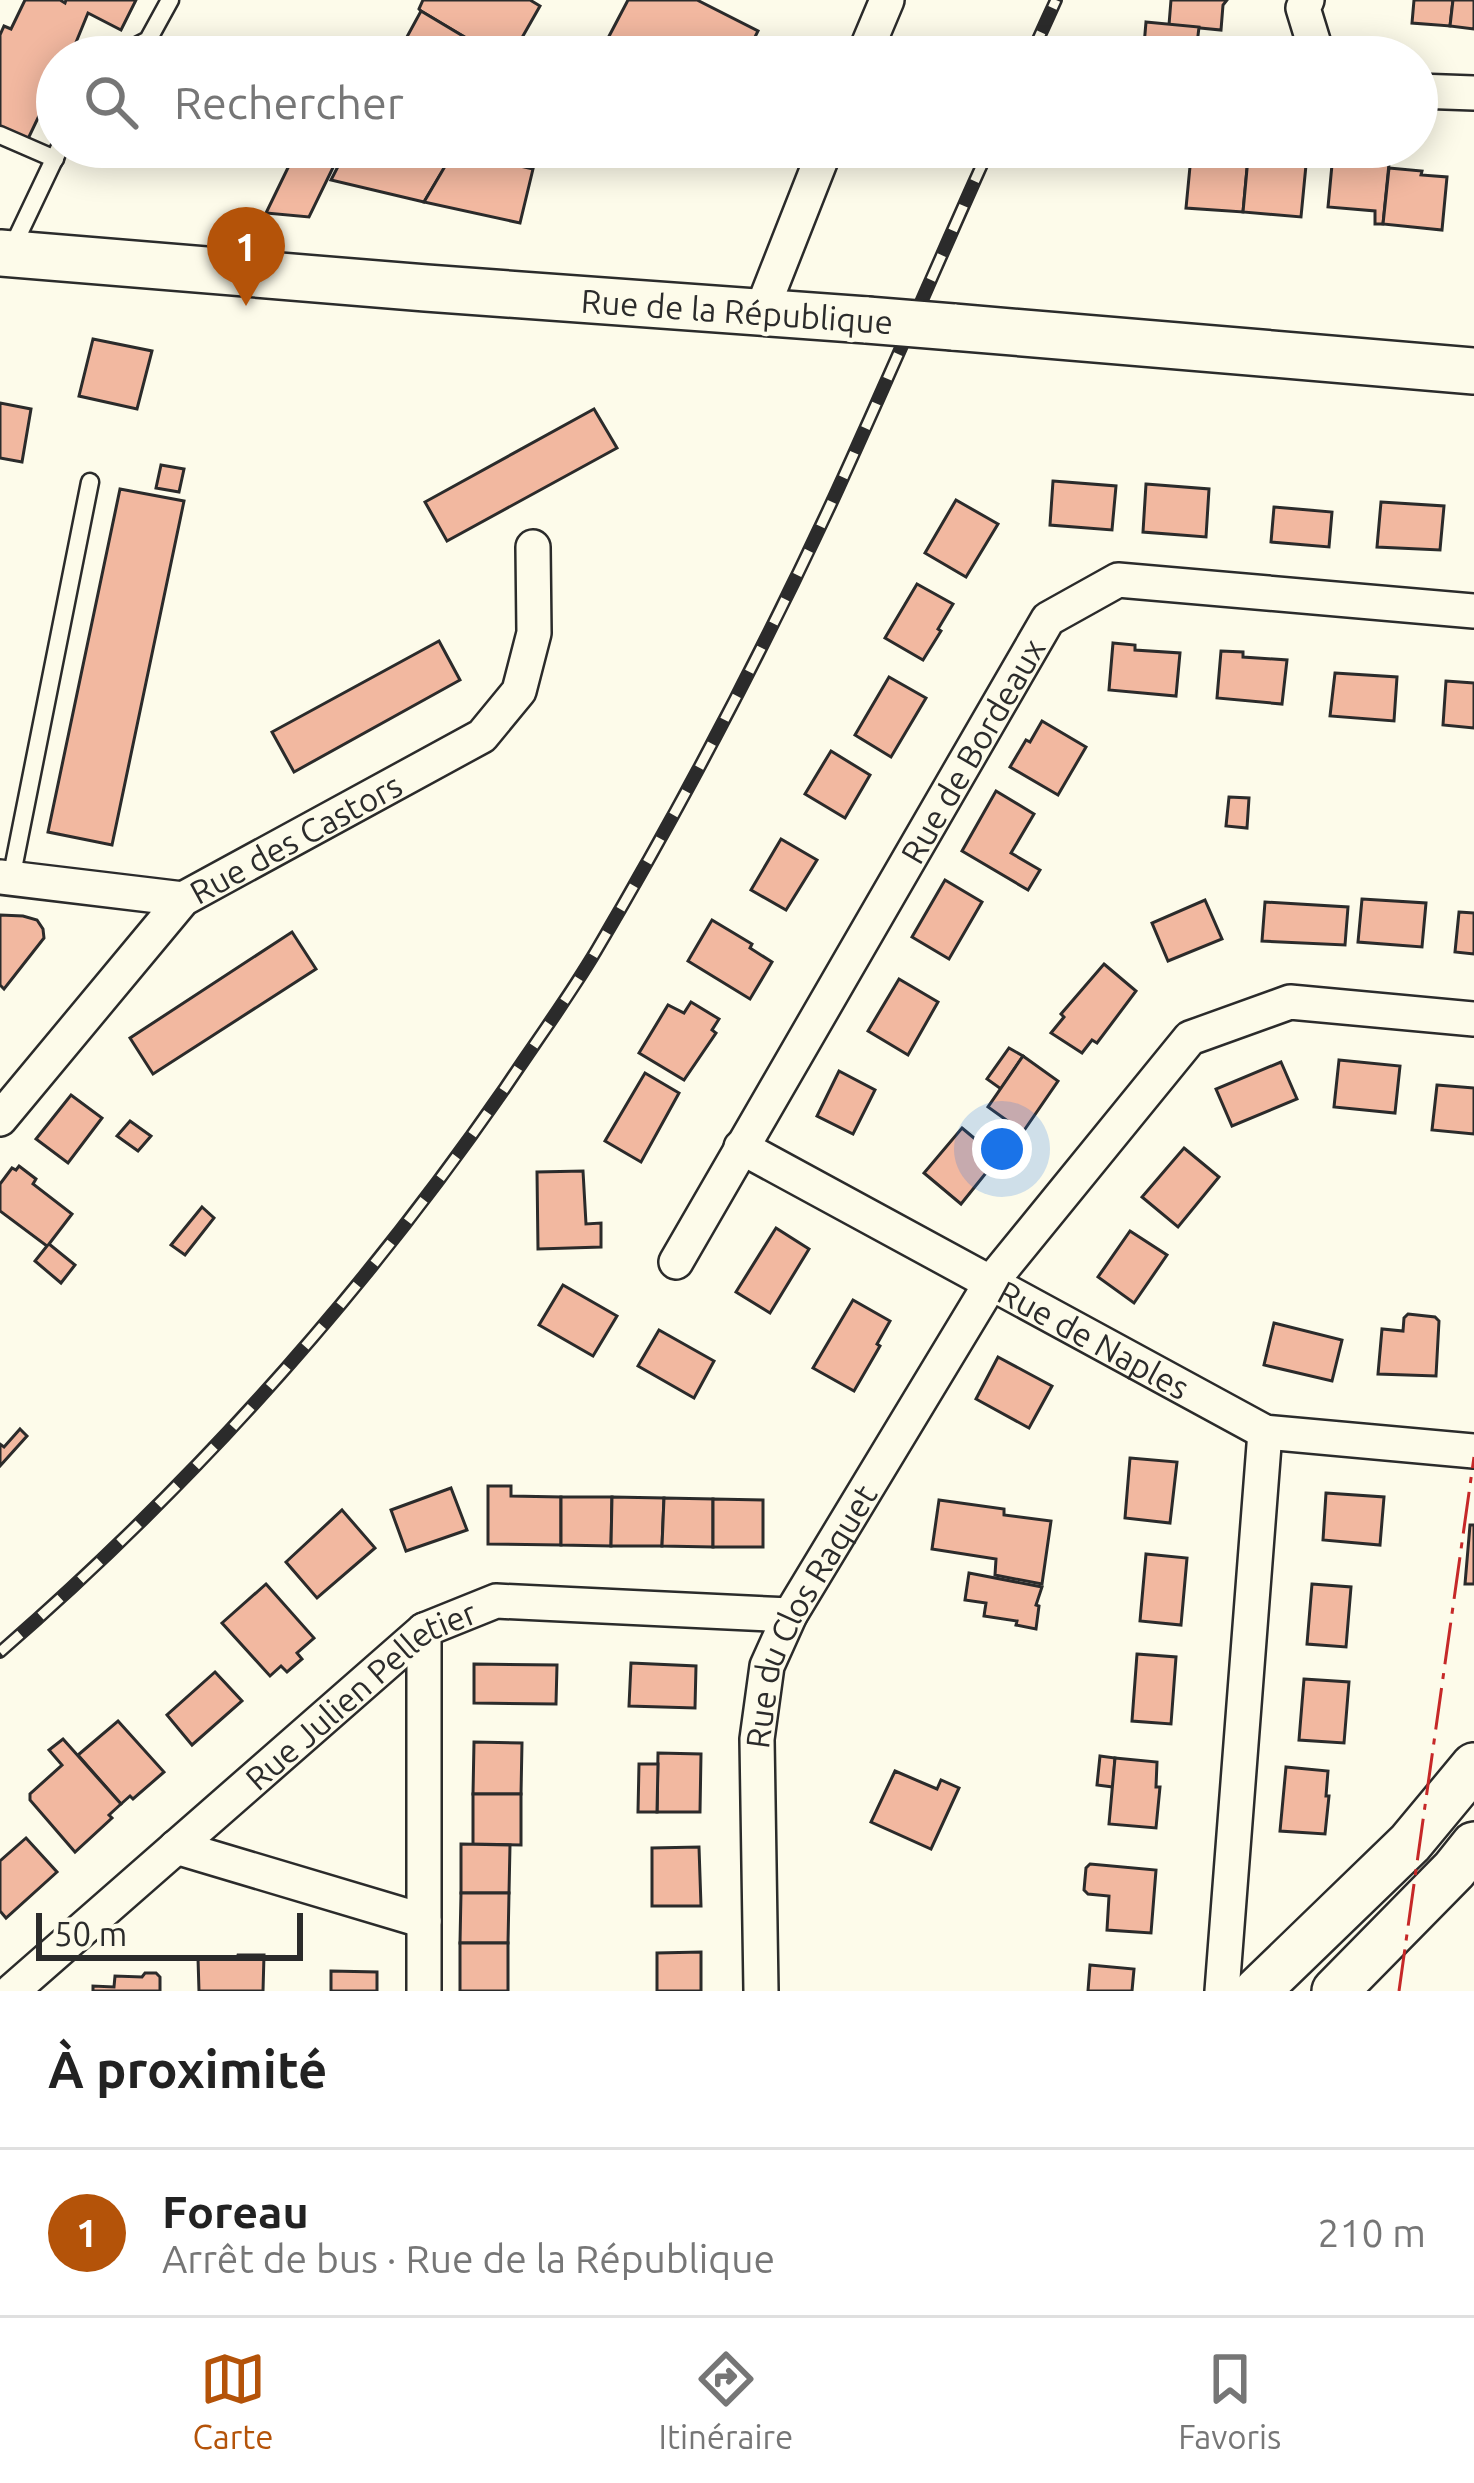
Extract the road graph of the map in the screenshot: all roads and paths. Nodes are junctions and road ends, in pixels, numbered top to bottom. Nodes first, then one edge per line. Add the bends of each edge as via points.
1 (170, 0) edge
2 (887, 0) edge
3 (1306, 0) edge
4 (150, 36) edge
5 (872, 36) edge
6 (1312, 36) edge
7 (1438, 92) edge
8 (1474, 93) edge
9 (0, 135) edge
10 (36, 146) edge
11 (50, 168) edge
12 (818, 168) edge
13 (5, 254) edge
14 (761, 312) junction
15 (1474, 371) edge
16 (90, 482) dead end
17 (533, 547) dead end
18 (1474, 610) edge
19 (6, 878) edge
20 (183, 899) junction
21 (1474, 1019) edge
22 (0, 1119) edge
23 (741, 1147) junction
24 (676, 1262) dead end
25 (992, 1281) junction
26 (1265, 1432) junction
27 (1474, 1451) edge
28 (790, 1615) junction
29 (424, 1630) junction
30 (1474, 1766) edge
31 (1474, 1845) edge
32 (176, 1847) junction
33 (424, 1921) junction
34 (13, 1991) edge
35 (424, 1991) edge
36 (761, 1991) edge
37 (1222, 1991) edge
38 (1257, 1991) edge
39 (1335, 1991) edge

1 - 4 lane
2 - 5 street
3 - 6 street
7 - 8 street
9 - 10 lane
11 - 13 lane
12 - 14 street
13 - 14 main road, Rue de la République
14 - 15 main road, Rue de la République, bridge
16 - 19 lane
17 - 20 street, Rue des Castors via 534,633 520,691 482,736
18 - 23 street, Rue de Bordeaux via 1118,580 1048,619
19 - 20 street
20 - 22 street, Rue des Castors
21 - 25 street, Rue du Clos Raquet via 1290,1002 1190,1038
23 - 24 street, Rue de Bordeaux
23 - 25 street, Rue de Naples
25 - 26 street, Rue de Naples
25 - 28 street, Rue du Clos Raquet
26 - 27 street, Rue de Naples
26 - 37 street
28 - 29 street, Rue Julien Pelletier via 496,1601
28 - 36 street, Rue du Clos Raquet via 766,1666 757,1739
29 - 32 street, Rue Julien Pelletier
29 - 33 street
30 - 38 main road via 1410,1843
31 - 39 main road
32 - 33 street
32 - 34 street, Rue Julien Pelletier
33 - 35 street

